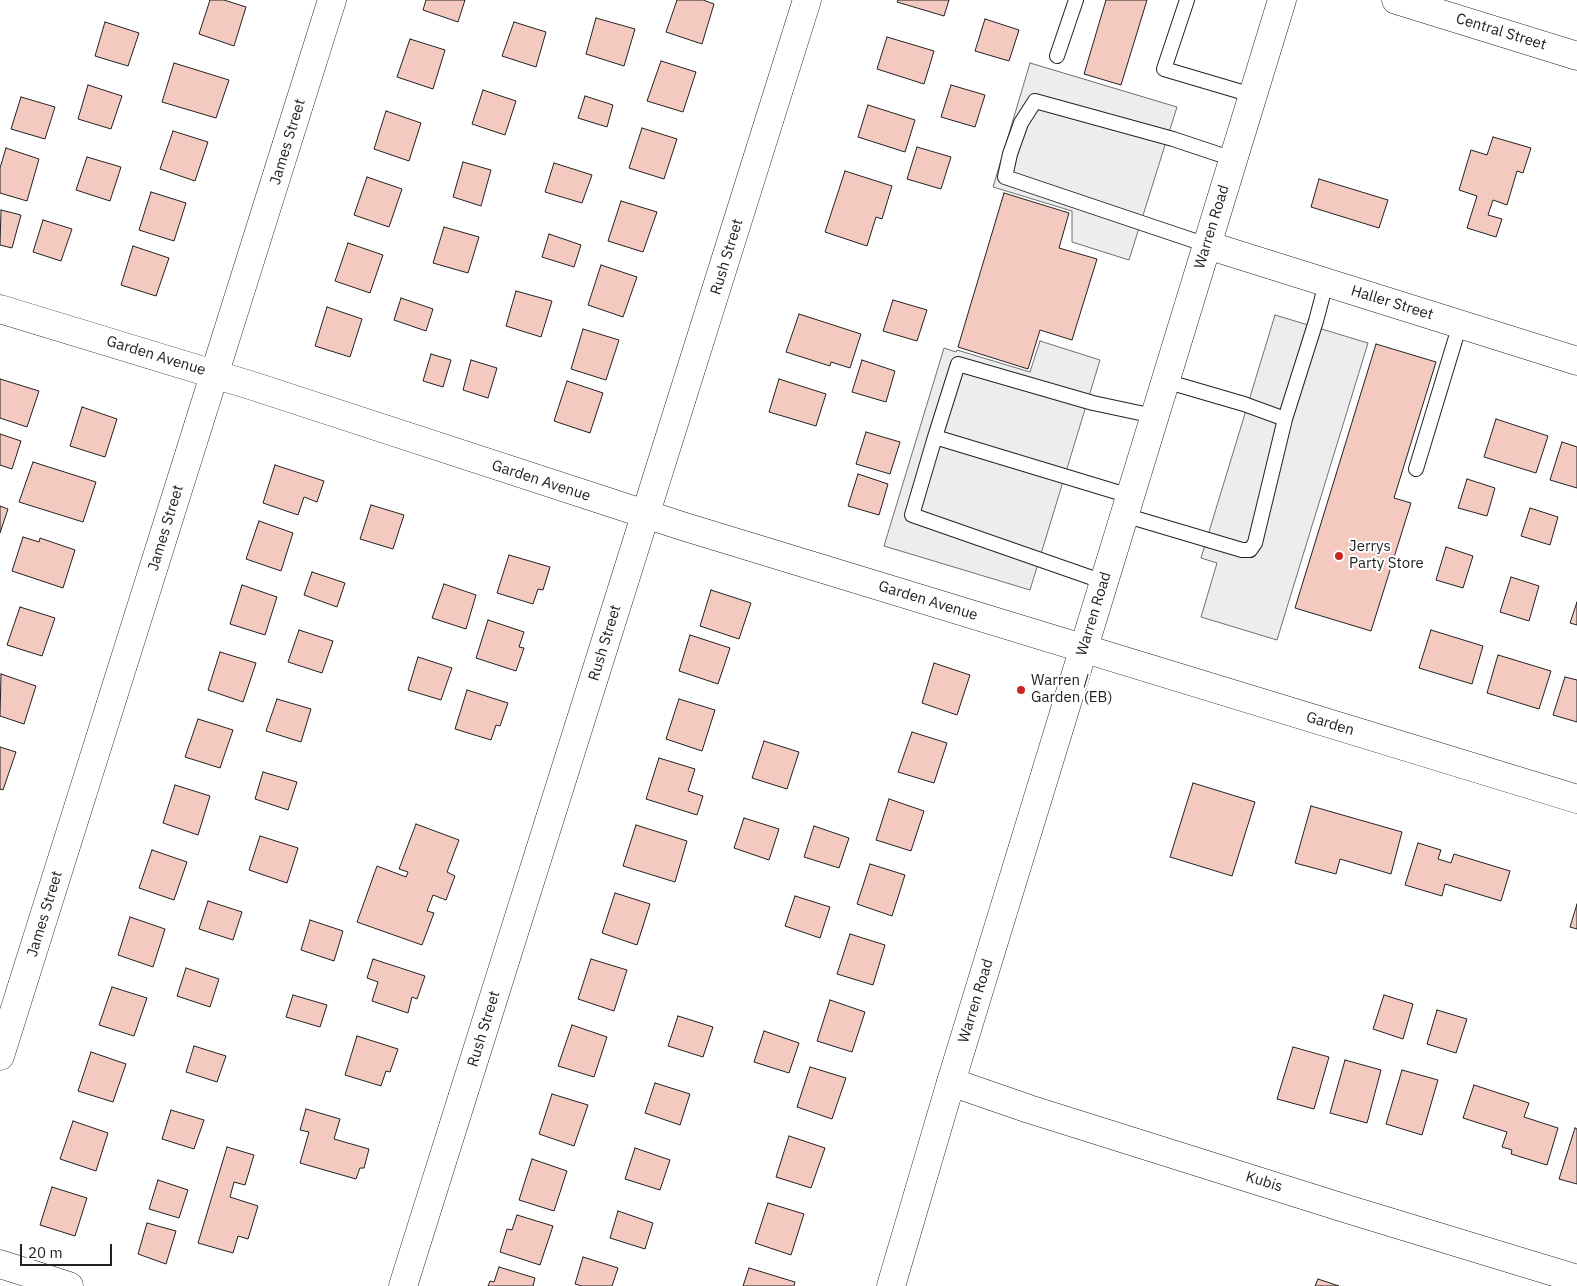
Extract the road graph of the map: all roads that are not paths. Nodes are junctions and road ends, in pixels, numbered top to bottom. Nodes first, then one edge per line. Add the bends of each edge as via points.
1 (332, 0) edge
2 (808, 0) edge
3 (1076, 0) edge
4 (1187, 0) edge
5 (1282, 0) edge
6 (1396, 0) edge
7 (1057, 56) dead end
8 (1577, 56) edge
9 (1252, 95) junction
10 (1233, 159) junction
11 (1207, 245) junction
12 (1326, 282) junction
13 (0, 309) edge
14 (1460, 324) junction
15 (1577, 361) edge
16 (215, 374) junction
17 (1165, 381) junction
18 (1154, 416) junction
19 (1285, 419) junction
20 (935, 437) junction
21 (1416, 469) dead end
22 (1127, 506) junction
23 (646, 514) junction
24 (1104, 582) junction
25 (1083, 649) junction
26 (1577, 799) edge
27 (0, 1056) edge
28 (951, 1082) junction
29 (0, 1264) edge
30 (1577, 1279) edge
31 (69, 1286) edge
32 (403, 1286) edge
33 (891, 1286) edge

1 - 16 street, James Street
2 - 23 street, Rush Street
3 - 7 lane
4 - 9 lane via 1164,69
5 - 9 street, Warren Road
6 - 8 street, Central Street
9 - 10 street, Warren Road
10 - 11 street, Warren Road
10 - 11 lane via 1035,101 1021,123 1010,154 1005,177
11 - 12 street, Haller Street
11 - 17 street, Warren Road
12 - 14 street, Haller Street
12 - 19 lane
13 - 16 street, Garden Avenue
14 - 15 street, Haller Street
14 - 21 lane
16 - 23 street, Garden Avenue
16 - 27 street, James Street
17 - 18 street, Warren Road
17 - 19 lane
18 - 20 lane via 1093,403 958,364
18 - 22 street, Warren Road
19 - 22 lane via 1255,543 1250,550 1242,550
20 - 22 lane
20 - 24 lane via 912,515
22 - 24 street, Warren Road
23 - 25 street, Garden Avenue
23 - 32 street, Rush Street
24 - 25 street, Warren Road
25 - 26 street, Garden
25 - 28 street, Warren Road
28 - 30 street, Kubis
28 - 33 street, Warren Road
29 - 31 street

